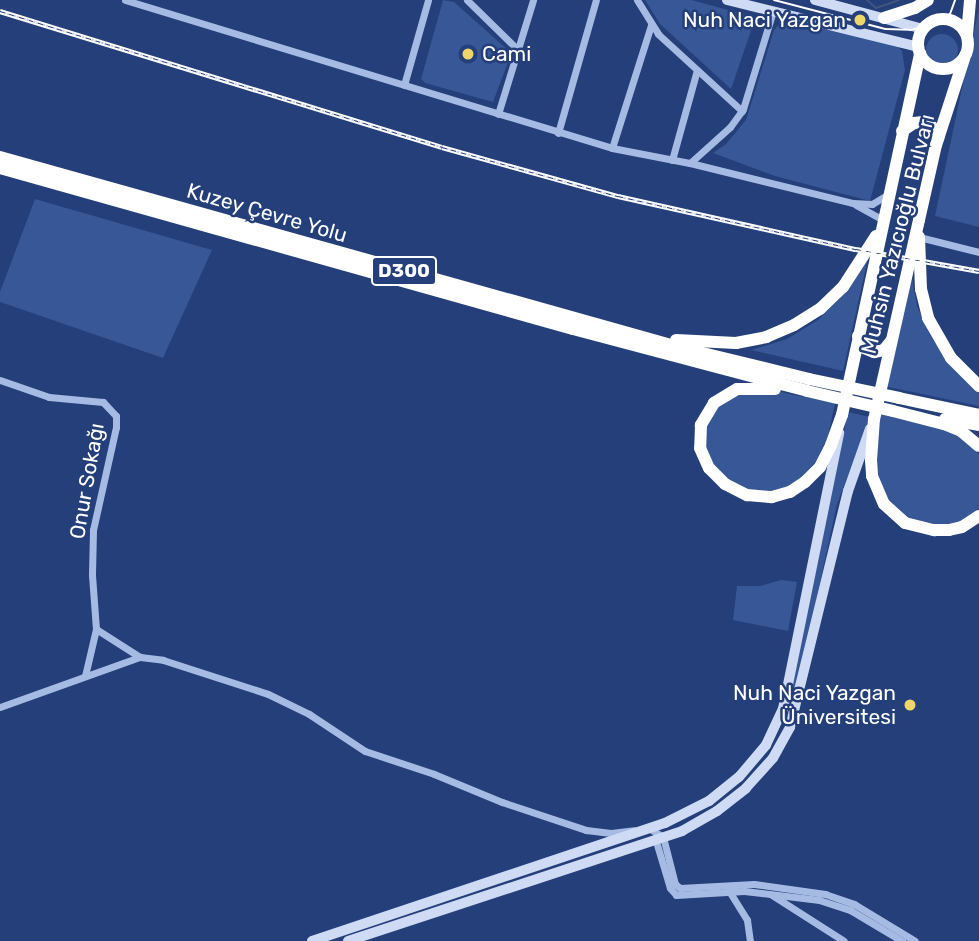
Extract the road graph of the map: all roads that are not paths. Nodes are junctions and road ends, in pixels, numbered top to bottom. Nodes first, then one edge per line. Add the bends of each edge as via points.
1 (125, 0) edge
2 (428, 0) edge
3 (467, 0) edge
4 (533, 0) edge
5 (596, 0) edge
6 (637, 0) edge
7 (727, 0) edge
8 (815, 0) edge
9 (928, 0) edge
10 (935, 0) edge
11 (970, 0) edge
12 (774, 11) junction
13 (884, 18) junction
14 (651, 25) junction
15 (927, 25) junction
16 (967, 35) junction
17 (518, 50) junction
18 (919, 50) junction
19 (964, 59) junction
20 (697, 70) junction
21 (404, 85) junction
22 (742, 111) junction
23 (498, 114) junction
24 (902, 131) junction
25 (558, 133) junction
26 (938, 138) junction
27 (612, 148) junction
28 (0, 157) edge
29 (672, 160) junction
30 (690, 163) junction
31 (0, 168) edge
32 (889, 192) junction
33 (853, 204) junction
34 (883, 220) junction
35 (919, 220) junction
36 (919, 237) junction
37 (979, 252) edge
38 (577, 318) junction
39 (858, 336) junction
40 (891, 341) junction
41 (0, 380) edge
42 (808, 385) junction
43 (979, 386) edge
44 (893, 411) junction
45 (842, 415) junction
46 (979, 415) edge
47 (874, 419) junction
48 (979, 425) edge
49 (979, 446) edge
50 (979, 516) edge
51 (96, 629) junction
52 (141, 657) junction
53 (85, 676) junction
54 (0, 707) edge
55 (651, 828) junction
56 (659, 838) junction
57 (729, 891) junction
58 (769, 892) junction
59 (312, 941) edge
60 (348, 941) edge
61 (750, 941) edge
62 (844, 941) edge
63 (902, 941) edge
64 (915, 941) edge

1 - 21 street
2 - 21 street
3 - 17 street
4 - 17 street
5 - 25 street
6 - 14 street
7 - 12 street
8 - 13 street
9 - 13 highway
10 - 15 highway
11 - 16 highway
12 - 18 street
12 - 22 street
13 - 15 street
14 - 20 street
14 - 27 street
15 - 16 highway via 950,20
15 - 18 highway
16 - 19 highway
17 - 23 street
18 - 19 highway via 925,61 938,68 952,67
18 - 24 highway, Muhsin Yazıcıoğlu Bulvarı
19 - 26 highway, Muhsin Yazıcıoğlu Bulvarı
20 - 22 street
20 - 29 street
21 - 23 street
22 - 30 street
23 - 25 street
24 - 26 highway via 923,122
24 - 32 highway, Muhsin Yazıcıoğlu Bulvarı
25 - 27 street
26 - 35 highway, Muhsin Yazıcıoğlu Bulvarı
27 - 29 street
28 - 38 highway, Kuzey Çevre Yolu / D300
29 - 30 street
30 - 33 street
31 - 42 highway, Kuzey Çevre Yolu / D300 via 573,329
32 - 33 street via 880,202
32 - 34 highway, Muhsin Yazıcıoğlu Bulvarı
33 - 34 street
34 - 38 highway via 864,257 831,299 808,318 766,337 736,343 697,342
34 - 39 highway, Muhsin Yazıcıoğlu Bulvarı
35 - 36 highway
35 - 40 highway, Muhsin Yazıcıoğlu Bulvarı
36 - 37 street
36 - 43 highway via 920,289 929,318 951,358
38 - 42 highway, Kuzey Çevre Yolu / D300
39 - 40 highway via 861,346 870,352 884,350
39 - 45 highway, Muhsin Yazıcıoğlu Bulvarı
40 - 47 highway, Muhsin Yazıcıoğlu Bulvarı
41 - 51 street, Onur Sokağı via 49,397 103,402 116,416 93,538
42 - 44 highway, D300, bridge
42 - 45 highway, Muhsin Yazıcıoğlu Bulvarı via 737,389 714,403 699,436 703,459 716,477 747,495 772,497 790,492 820,467
42 - 46 highway, D300, bridge
44 - 48 highway, D300
44 - 49 highway via 944,424
45 - 55 street via 831,485 777,725 752,762 723,790 692,811
47 - 50 highway, Muhsin Yazıcıoğlu Bulvarı via 872,476 893,515 934,530 962,527
47 - 56 street via 848,491 803,683 785,738 767,765 732,800 695,825
51 - 52 street
51 - 53 street, Onur Sokağı
52 - 53 street
52 - 55 street via 174,662 258,690 301,710 365,751 502,802 595,831
53 - 54 street
55 - 56 street
55 - 59 street
56 - 57 street via 674,893
56 - 60 street
56 - 64 street via 680,888 754,884 825,894 854,904
57 - 58 street
57 - 61 street via 747,920
58 - 62 street
58 - 63 street via 835,903

